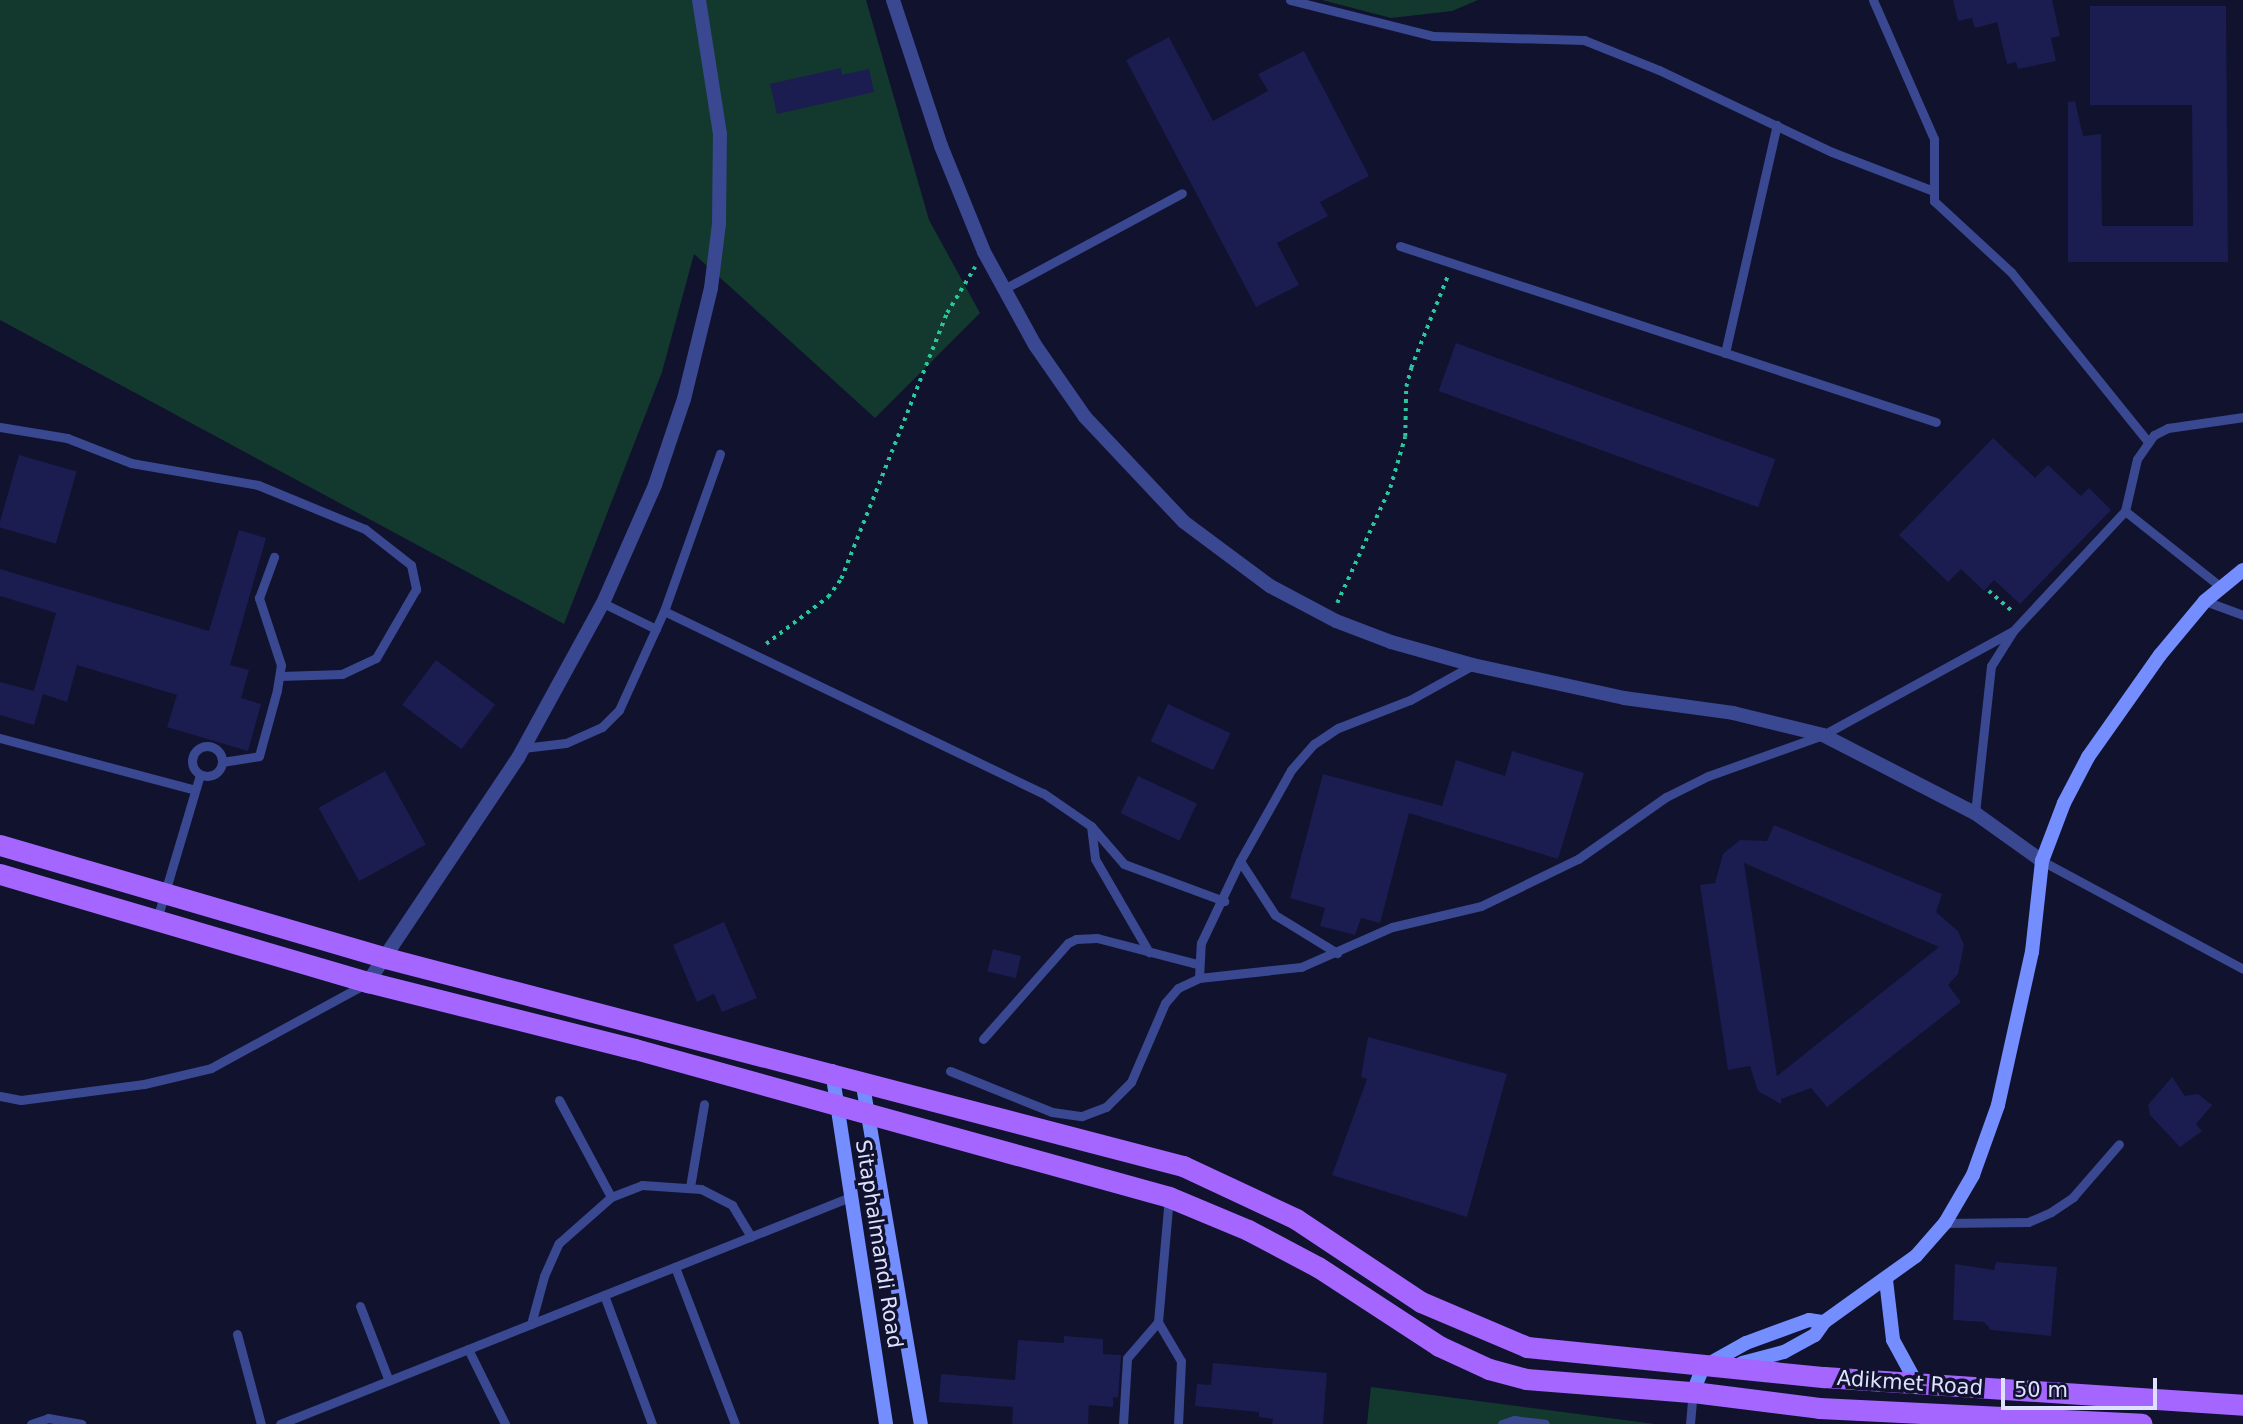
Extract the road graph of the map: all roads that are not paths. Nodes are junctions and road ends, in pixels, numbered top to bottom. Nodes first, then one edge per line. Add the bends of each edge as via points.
1 (699, 0) edge
2 (893, 0) edge
3 (1290, 0) edge
4 (1873, 0) edge
5 (1777, 125) junction
6 (1931, 190) junction
7 (1182, 193) dead end
8 (1400, 246) dead end
9 (1004, 289) junction
10 (1725, 353) junction
11 (2243, 416) edge
12 (1936, 422) dead end
13 (0, 427) edge
14 (2148, 442) junction
15 (720, 454) dead end
16 (2125, 511) junction
17 (274, 557) dead end
18 (2243, 570) edge
19 (2221, 587) junction
20 (2205, 601) junction
21 (603, 603) junction
22 (664, 611) junction
23 (2243, 615) edge
24 (656, 629) junction
25 (2014, 631) junction
26 (1473, 665) junction
27 (280, 676) junction
28 (1823, 734) junction
29 (0, 738) edge
30 (523, 748) junction
31 (222, 762) junction
32 (200, 775) junction
33 (195, 790) junction
34 (1975, 813) junction
35 (1091, 826) junction
36 (0, 845) edge
37 (1240, 861) junction
38 (2042, 861) junction
39 (0, 874) edge
40 (164, 896) junction
41 (1224, 901) junction
42 (157, 919) junction
43 (1149, 952) junction
44 (1337, 953) junction
45 (386, 958) junction
46 (1197, 964) junction
47 (2243, 969) edge
48 (1199, 978) junction
49 (368, 982) junction
50 (983, 1039) dead end
51 (832, 1071) junction
52 (950, 1071) dead end
53 (862, 1080) junction
54 (0, 1096) edge
55 (559, 1100) dead end
56 (704, 1104) dead end
57 (836, 1106) junction
58 (868, 1115) junction
59 (2119, 1144) dead end
60 (690, 1187) junction
61 (611, 1197) junction
62 (850, 1197) junction
63 (1168, 1197) junction
64 (1945, 1223) junction
65 (751, 1237) junction
66 (675, 1267) junction
67 (1886, 1280) junction
68 (604, 1295) junction
69 (360, 1306) dead end
70 (1157, 1322) junction
71 (1824, 1322) junction
72 (531, 1324) junction
73 (237, 1334) dead end
74 (468, 1349) junction
75 (1703, 1367) junction
76 (389, 1381) junction
77 (1917, 1384) junction
78 (1693, 1392) junction
79 (2243, 1405) edge
80 (32, 1424) edge
81 (81, 1424) edge
82 (261, 1424) edge
83 (281, 1424) edge
84 (505, 1424) edge
85 (652, 1424) edge
86 (736, 1424) edge
87 (886, 1424) edge
88 (921, 1424) edge
89 (1123, 1424) edge
90 (1178, 1424) edge
91 (1502, 1424) edge
92 (1545, 1424) edge
93 (1690, 1424) edge
94 (2142, 1424) edge

1 - 21 street via 720,134 719,224 711,288 684,399 655,485
2 - 9 street via 941,146
3 - 5 lane via 1433,36 1584,40
4 - 6 lane via 1934,139
5 - 6 lane
5 - 10 lane
6 - 14 lane via 1945,216 2011,272
7 - 9 lane
8 - 10 lane
9 - 26 street via 1035,345 1085,417 1184,522 1270,586 1331,618 1391,642
10 - 12 lane
11 - 14 lane via 2168,428
13 - 27 lane via 67,438 131,463 258,485 365,529 411,565 416,589 376,658 342,674
14 - 16 lane via 2137,458
15 - 22 lane
16 - 19 lane
16 - 25 lane
17 - 27 lane via 260,589 260,610 278,653
18 - 19 main road
19 - 20 main road
20 - 23 lane
20 - 38 main road via 2160,655 2088,757
21 - 24 lane
21 - 30 street
22 - 24 lane
22 - 35 lane via 1043,793
24 - 30 lane via 619,710 602,727 566,743
25 - 28 lane
25 - 34 lane via 1987,678
26 - 28 street
26 - 37 lane via 1410,700 1338,727 1314,744 1275,794
27 - 31 lane via 259,756
28 - 34 street
28 - 44 lane via 1676,792 1578,859 1480,906 1392,927
29 - 33 lane
30 - 45 street
31 - 32 lane via 215,775
31 - 32 lane via 215,748 199,748 192,762
32 - 33 lane
33 - 40 lane
34 - 38 street
35 - 41 lane via 1124,864
35 - 43 lane via 1095,859
36 - 40 main road, Adikmet Road
37 - 41 lane
37 - 44 lane via 1275,915
38 - 47 lane
38 - 64 main road via 2032,952 1998,1105 1973,1175
39 - 42 main road, Adikmet Road
40 - 42 lane
40 - 45 main road, Adikmet Road
41 - 46 lane via 1201,943
42 - 49 main road, Adikmet Road
43 - 46 lane
43 - 50 lane via 1097,938 1068,943
44 - 48 lane via 1280,971
45 - 49 street
45 - 51 main road, Adikmet Road
46 - 48 lane
48 - 52 lane via 1178,988 1164,1003 1131,1082 1106,1107 1082,1116 1052,1112
49 - 54 lane via 211,1068 130,1086 21,1100
49 - 57 main road, Adikmet Road via 635,1049
51 - 53 main road, Adikmet Road
51 - 57 main road, Sitaphalmandi Road
53 - 58 main road, Sitaphalmandi Road
53 - 75 main road, Adikmet Road via 1183,1166 1296,1219 1421,1302 1500,1339 1527,1347
55 - 61 lane
56 - 60 lane
57 - 58 main road, Adikmet Road
57 - 62 main road, Sitaphalmandi Road
58 - 63 main road, Adikmet Road
58 - 88 main road, Sitaphalmandi Road
59 - 64 lane via 2073,1197 2051,1212 2028,1222
60 - 61 lane via 642,1185
60 - 65 lane via 732,1205
61 - 72 lane via 559,1243
62 - 65 lane
62 - 87 main road, Sitaphalmandi Road
63 - 70 lane
63 - 78 main road, Adikmet Road via 1248,1230 1318,1267 1439,1346 1489,1369 1551,1381
64 - 67 main road
65 - 66 lane
66 - 68 lane
66 - 86 lane
67 - 71 main road
67 - 77 main road via 1893,1340
68 - 72 lane
68 - 85 lane
69 - 76 lane
70 - 89 lane via 1127,1358
70 - 90 lane via 1181,1361
71 - 75 main road via 1809,1320 1759,1338
71 - 75 main road via 1815,1335 1784,1352 1751,1362
72 - 74 lane
73 - 82 lane
74 - 76 lane
74 - 84 lane
75 - 77 main road, Adikmet Road
75 - 78 main road
76 - 83 lane
77 - 79 main road, Adikmet Road
78 - 93 lane
78 - 94 main road, Adikmet Road via 1819,1408
80 - 81 lane via 48,1419
91 - 92 lane

